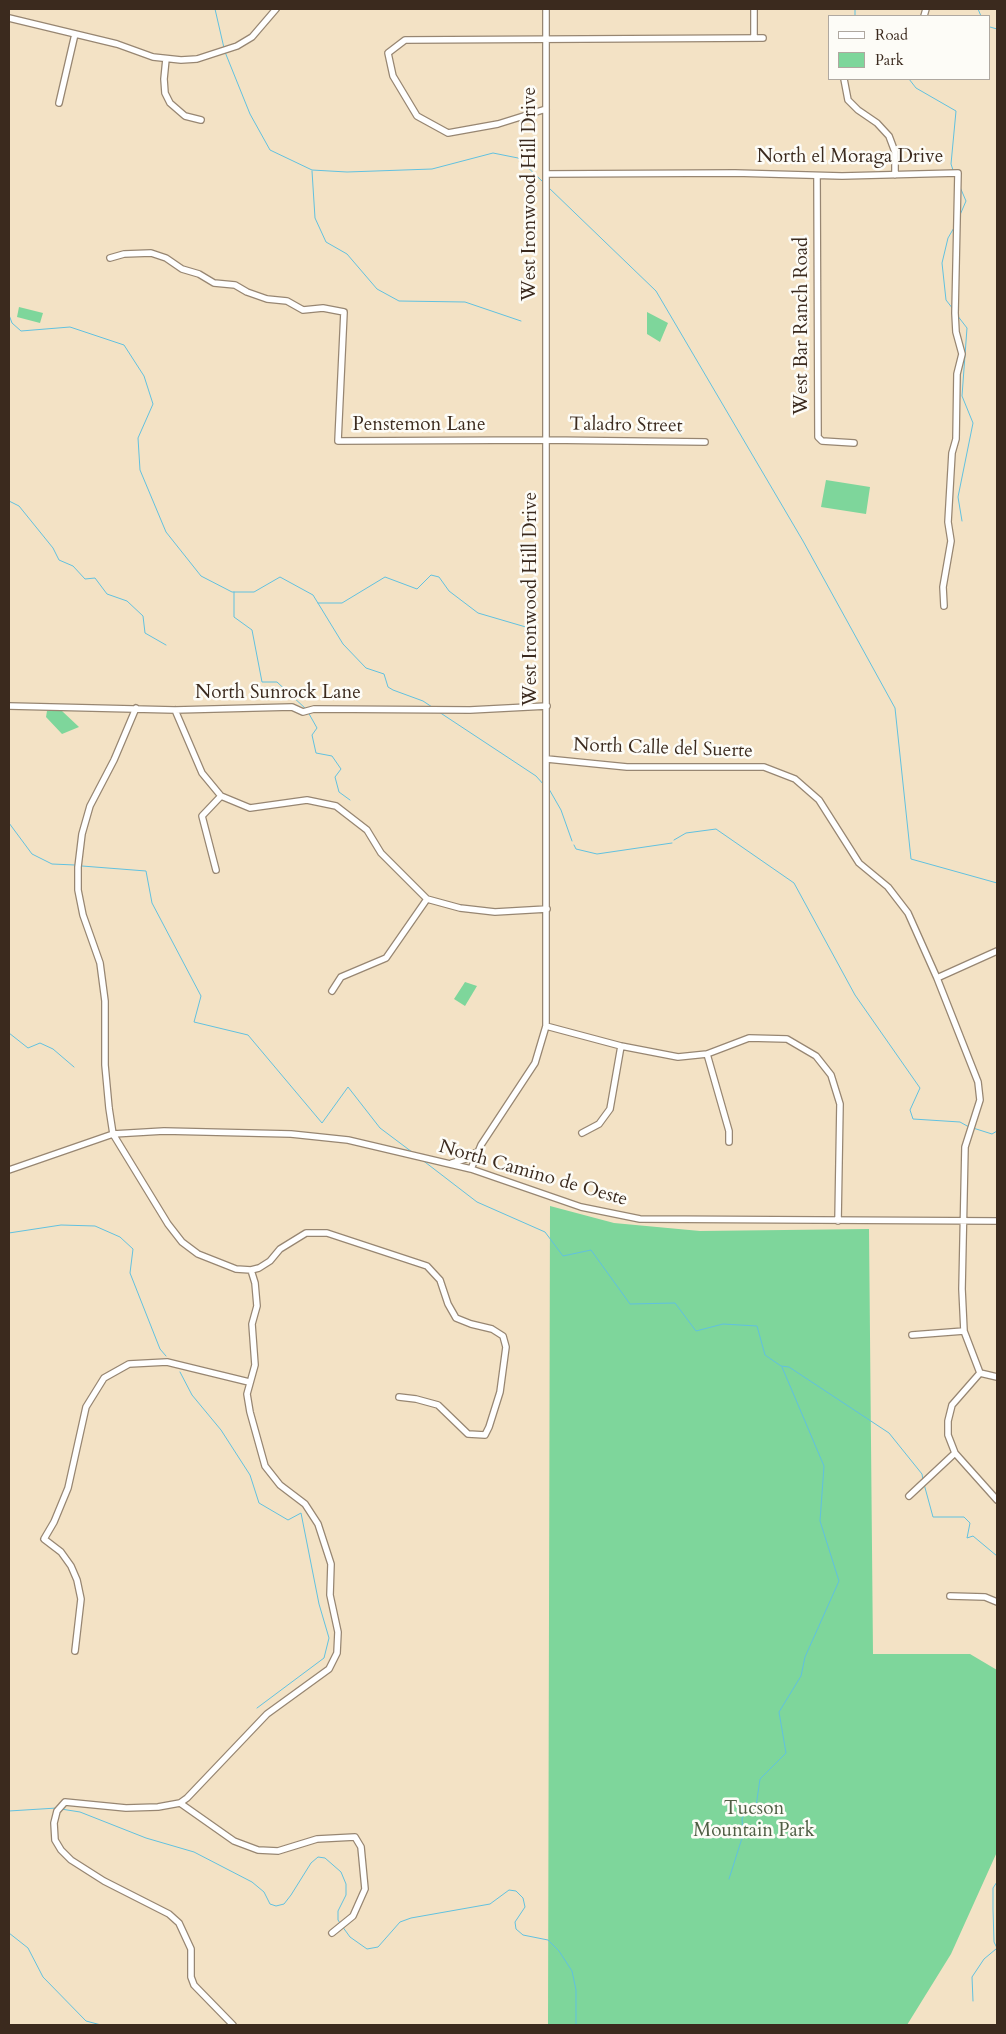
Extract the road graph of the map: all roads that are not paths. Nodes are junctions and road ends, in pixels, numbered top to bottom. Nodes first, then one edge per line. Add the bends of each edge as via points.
1 (276, 9) edge
2 (546, 9) edge
3 (754, 9) edge
4 (9, 18) edge
5 (75, 34) junction
6 (546, 38) junction
7 (754, 38) junction
8 (763, 38) dead end
9 (166, 60) junction
10 (844, 80) edge
11 (59, 103) dead end
12 (546, 109) junction
13 (201, 120) dead end
14 (546, 174) junction
15 (894, 175) junction
16 (817, 176) junction
17 (110, 258) dead end
18 (546, 440) junction
19 (705, 442) dead end
20 (854, 443) dead end
21 (944, 606) dead end
22 (9, 706) edge
23 (547, 706) junction
24 (136, 708) junction
25 (176, 710) junction
26 (547, 759) junction
27 (220, 796) junction
28 (216, 870) dead end
29 (427, 899) junction
30 (547, 909) junction
31 (997, 952) edge
32 (937, 978) junction
33 (332, 991) dead end
34 (546, 1026) junction
35 (621, 1046) junction
36 (707, 1054) junction
37 (582, 1133) dead end
38 (113, 1134) junction
39 (729, 1142) dead end
40 (479, 1150) junction
41 (449, 1164) junction
42 (471, 1169) junction
43 (9, 1170) edge
44 (838, 1221) junction
45 (997, 1221) edge
46 (964, 1222) junction
47 (251, 1270) junction
48 (964, 1331) junction
49 (912, 1335) dead end
50 (980, 1373) junction
51 (997, 1377) edge
52 (249, 1382) junction
53 (399, 1397) dead end
54 (955, 1453) junction
55 (909, 1496) dead end
56 (997, 1500) edge
57 (950, 1596) dead end
58 (997, 1602) edge
59 (76, 1651) dead end
60 (180, 1803) junction
61 (332, 1932) dead end
62 (233, 2025) edge

1 - 9 street via 252,36 237,46 197,59
2 - 6 street, West Ironwood Hill Drive
3 - 7 street
4 - 5 street
5 - 9 street
5 - 11 street
6 - 7 street
6 - 12 street, West Ironwood Hill Drive
6 - 12 street via 405,40 388,53 393,76 417,116 448,133 498,124
7 - 8 street
9 - 13 street via 165,93 170,103 185,116
10 - 15 street via 848,100 877,122 889,136 895,152
12 - 14 street, West Ironwood Hill Drive
14 - 16 street, North el Moraga Drive
14 - 18 street, West Ironwood Hill Drive
15 - 16 street, North el Moraga Drive
15 - 21 street, North el Moraga Drive via 958,173 955,313 962,354 957,374 956,439 952,453 948,522 951,541 943,587
16 - 20 street, West Bar Ranch Road via 818,437 822,442
17 - 18 street, Penstemon Lane via 151,253 214,283 235,285 267,299 287,301 303,310 323,308 344,312 338,441
18 - 19 street, Taladro Street
18 - 23 street, West Ironwood Hill Drive
22 - 24 street, North Sunrock Lane
23 - 25 street, North Sunrock Lane via 470,710 323,709 303,712 292,707
23 - 26 street, West Ironwood Hill Drive
24 - 25 street, North Sunrock Lane
24 - 38 street via 90,806 78,867 83,915 100,963 105,1001 108,1108
25 - 27 street via 202,773
26 - 30 street, West Ironwood Hill Drive
26 - 32 street, North Calle del Suerte via 628,767 764,767 796,780 819,800 860,862 888,887 908,913
27 - 28 street via 202,816
27 - 29 street via 250,808 307,800 336,806 367,830 381,853
29 - 30 street via 460,908 495,912
29 - 33 street via 386,958 341,976
30 - 34 street, West Ironwood Hill Drive
31 - 32 street
32 - 46 street, North Calle del Suerte via 978,1082 980,1100 965,1147
34 - 35 street
34 - 40 street, West Ironwood Hill Drive via 535,1063
35 - 36 street via 678,1057
35 - 37 street via 610,1109 599,1124
36 - 39 street via 729,1131
36 - 44 street via 749,1038 786,1039 816,1056 831,1075 840,1104
38 - 41 street, North Camino de Oeste via 183,1131 324,1136
38 - 43 street, North Camino de Oeste
38 - 47 street via 182,1242 222,1265
40 - 41 street via 472,1157
40 - 42 street, West Ironwood Hill Drive
41 - 42 street, North Camino de Oeste
42 - 44 street, North Camino de Oeste via 581,1208 640,1219
44 - 46 street, North Camino de Oeste
45 - 46 street, North Camino de Oeste
46 - 48 street, North Calle del Suerte
47 - 52 street via 257,1306 252,1324 254,1365
47 - 53 street via 306,1233 327,1233 427,1266 440,1280 456,1318 499,1332 505,1340 500,1392 485,1435 468,1434 446,1410 428,1402
48 - 49 street
48 - 50 street, North Calle del Suerte
50 - 51 street
50 - 54 street via 952,1405 948,1436
52 - 59 street via 167,1362 129,1364 104,1378 86,1408 68,1488 44,1539 61,1552 77,1580 82,1599
52 - 60 street via 249,1407 265,1466 280,1485 305,1504 314,1516 329,1559 331,1606 338,1632 337,1653 329,1669 267,1714
54 - 55 street
54 - 56 street
57 - 58 street via 985,1597
60 - 61 street via 234,1841 258,1850 278,1851 317,1839 355,1837 360,1847 365,1889 353,1916
60 - 62 street via 158,1808 126,1808 65,1802 57,1811 54,1834 61,1850 81,1868 152,1904 180,1923 191,1949 194,1985

